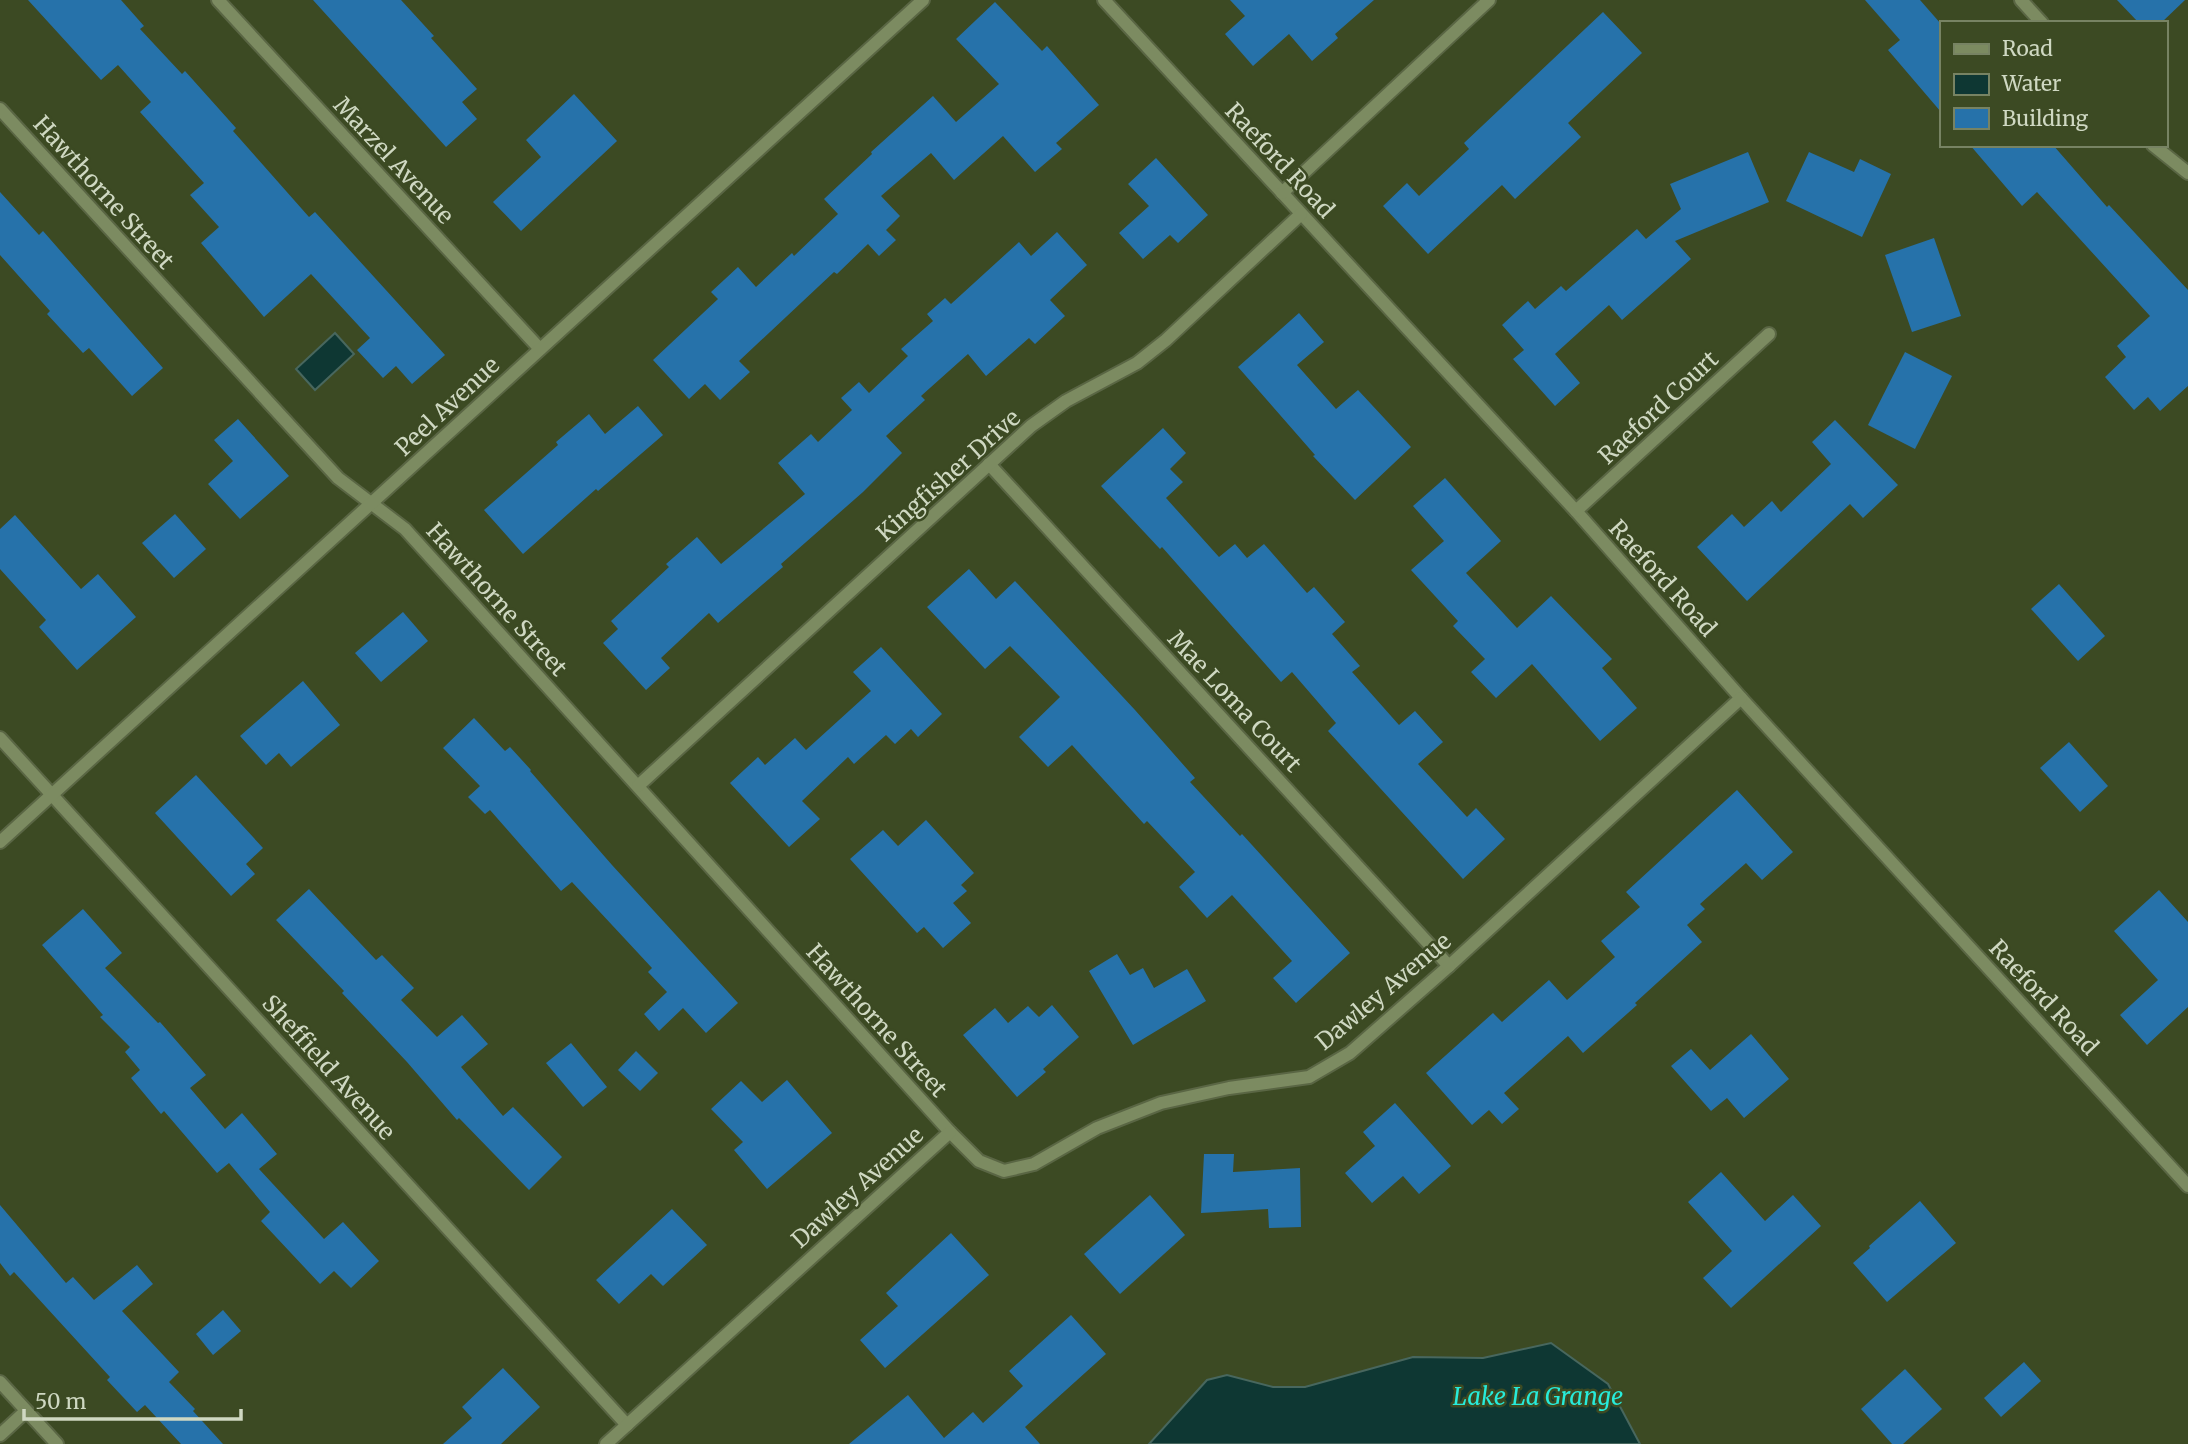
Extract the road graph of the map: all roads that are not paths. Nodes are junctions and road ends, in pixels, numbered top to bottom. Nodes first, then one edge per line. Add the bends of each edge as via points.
1 (218, 0) edge
2 (923, 0) edge
3 (1104, 0) edge
4 (1489, 0) edge
5 (2021, 0) edge
6 (2040, 21) edge
7 (0, 109) edge
8 (2156, 147) edge
9 (2188, 173) edge
10 (1282, 193) junction
11 (1301, 214) junction
12 (1769, 334) dead end
13 (540, 349) junction
14 (989, 464) junction
15 (372, 504) junction
16 (1576, 511) junction
17 (1741, 698) junction
18 (0, 738) edge
19 (638, 786) junction
20 (52, 795) junction
21 (0, 842) edge
22 (1449, 966) junction
23 (950, 1132) junction
24 (2188, 1186) edge
25 (0, 1382) edge
26 (26, 1411) junction
27 (626, 1425) junction
28 (0, 1434) edge
29 (57, 1444) edge
30 (606, 1444) edge

1 - 13 street, Marzel Avenue
2 - 13 street, Peel Avenue
3 - 10 street, Raeford Road
4 - 10 street
5 - 6 street
7 - 15 street, Hawthorne Street via 338,478
8 - 9 street
10 - 11 street, Raeford Road
11 - 14 street, Kingfisher Drive via 1167,340 1137,363 1066,401
11 - 16 street, Raeford Road
12 - 16 street, Raeford Court
13 - 15 street, Peel Avenue
14 - 19 street, Kingfisher Drive
14 - 22 street, Mae Loma Court
15 - 19 street, Hawthorne Street via 405,529
15 - 20 street, Peel Avenue
16 - 17 street, Raeford Road
17 - 22 street, Dawley Avenue
17 - 24 street, Raeford Road
18 - 20 street, Sheffield Avenue
19 - 23 street, Hawthorne Street
20 - 21 street, Peel Avenue
20 - 27 street, Sheffield Avenue
22 - 23 street, Dawley Avenue via 1350,1053 1309,1077 1161,1103 1097,1128 1034,1164 1004,1171 979,1161
23 - 27 street, Dawley Avenue
25 - 26 street
26 - 28 street
26 - 29 street
27 - 30 street, Dawley Avenue

